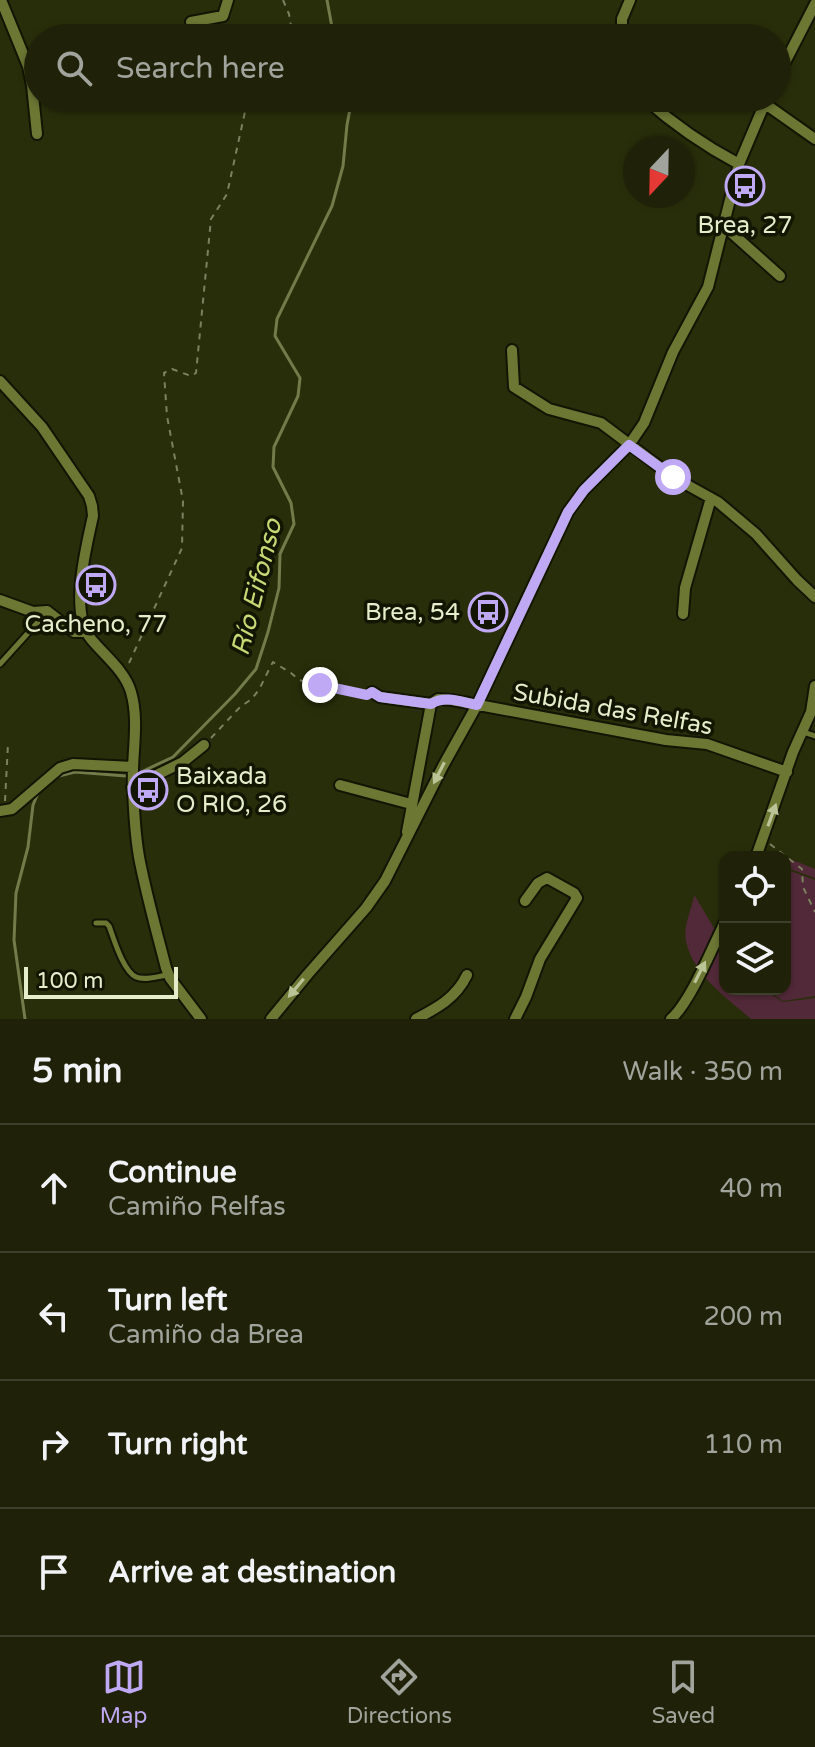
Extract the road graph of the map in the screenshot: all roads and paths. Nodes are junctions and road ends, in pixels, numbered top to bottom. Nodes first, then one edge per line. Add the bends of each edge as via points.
1 (1, 0) edge
2 (228, 0) edge
3 (283, 0) edge
4 (630, 0) edge
5 (815, 4) edge
6 (191, 22) dead end
7 (291, 24) edge
8 (622, 24) edge
9 (791, 51) edge
10 (24, 56) edge
11 (35, 112) edge
12 (245, 112) edge
13 (659, 112) edge
14 (761, 112) edge
15 (781, 112) edge
16 (37, 134) dead end
17 (815, 139) edge
18 (739, 164) junction
19 (724, 226) junction
20 (780, 276) dead end
21 (512, 350) dead end
22 (0, 381) edge
23 (629, 445) junction
24 (711, 498) junction
25 (815, 597) edge
26 (0, 600) edge
27 (47, 611) junction
28 (683, 614) dead end
29 (86, 632) junction
30 (0, 664) edge
31 (123, 675) junction
32 (815, 686) edge
33 (372, 692) joint
34 (431, 704) junction
35 (477, 705) junction
36 (802, 732) junction
37 (815, 736) edge
38 (8, 744) dead end
39 (204, 745) joint
40 (133, 769) junction
41 (787, 772) junction
42 (340, 785) dead end
43 (132, 787) junction
44 (411, 804) junction
45 (2, 811) edge
46 (406, 838) junction
47 (762, 840) junction
48 (758, 851) edge
49 (525, 901) dead end
50 (815, 912) edge
51 (96, 923) dead end
52 (725, 923) edge
53 (169, 975) junction
54 (467, 975) dead end
55 (201, 1019) edge
56 (271, 1019) edge
57 (416, 1019) edge
58 (515, 1019) edge
59 (671, 1019) edge

1 - 10 street
2 - 6 street via 223,16
3 - 7 path
4 - 8 street
5 - 9 street
11 - 16 street
12 - 31 path via 227,194 211,219 196,373 164,373 183,501 182,548
13 - 18 street
14 - 18 street
15 - 17 street
18 - 19 street
19 - 20 street
19 - 23 street via 708,287
21 - 23 street via 514,387 549,409 601,423
22 - 29 street via 42,427 89,496 93,516 80,592
23 - 24 street
23 - 35 street via 568,512
24 - 25 street via 756,534
24 - 28 street via 685,588
26 - 27 street via 33,612
27 - 29 street via 74,632
27 - 30 lane
29 - 31 street
31 - 40 street via 135,717
32 - 36 street
33 - 34 street, Subida das Relfas
33 - 39 path via 299,680 273,662 259,690
34 - 35 street, Subida das Relfas via 438,699
34 - 44 street
35 - 41 street, Subida das Relfas via 707,744
35 -> 46 street
36 - 37 lane
36 - 41 street
38 - 45 path
39 - 43 street via 183,762
40 - 43 street
40 - 45 street via 73,764 60,768 12,809
47 -> 41 street
42 - 44 street
43 - 53 street via 139,859
44 - 46 street
46 -> 56 street via 366,908
47 - 48 street
47 - 50 path via 802,869 803,887
49 - 58 street via 547,878 577,898 540,959
51 - 53 lane via 106,923 132,975
59 -> 52 street
53 - 55 street
54 - 57 street via 447,1001

